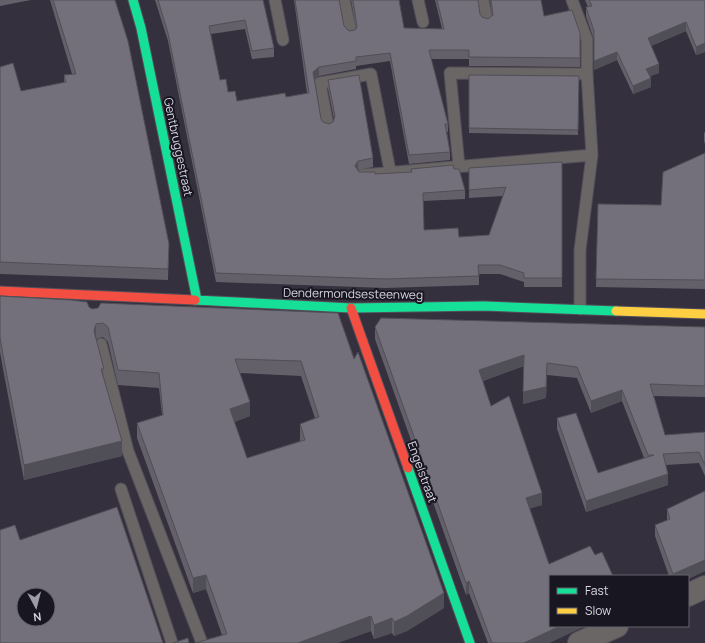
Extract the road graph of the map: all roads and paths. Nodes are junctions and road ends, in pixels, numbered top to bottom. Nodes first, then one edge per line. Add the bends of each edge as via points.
1 (133, 0) edge
2 (275, 0) edge
3 (344, 0) edge
4 (418, 0) edge
5 (483, 0) edge
6 (572, 0) edge
7 (487, 21) edge
8 (424, 22) dead end
9 (351, 33) edge
10 (283, 40) dead end
11 (587, 74) junction
12 (328, 126) edge
13 (592, 155) junction
14 (459, 166) junction
15 (390, 171) junction
16 (362, 175) edge
17 (0, 291) edge
18 (89, 296) junction
19 (197, 300) junction
20 (351, 308) junction
21 (580, 309) junction
22 (92, 310) edge
23 (705, 314) edge
24 (101, 344) dead end
25 (122, 490) dead end
26 (705, 587) edge
27 (689, 595) edge
28 (615, 627) edge
29 (172, 643) edge
30 (202, 643) edge
31 (470, 643) edge
32 (579, 643) edge

1 - 19 main road, Gentbruggestraat
2 - 10 lane
3 - 9 lane
4 - 8 lane
5 - 7 lane
6 - 11 lane via 587,40
11 - 13 lane
11 - 14 lane via 450,73
12 - 15 lane via 320,83 371,74
13 - 14 lane
13 - 21 lane via 580,250
14 - 15 lane
15 - 16 lane
17 - 18 main road, Dendermondsesteenweg
18 - 19 main road, Dendermondsesteenweg
18 - 22 lane
19 - 20 main road, Dendermondsesteenweg
20 - 21 main road, Dendermondsesteenweg via 393,306
20 - 31 main road, Engelstraat
21 - 23 main road, Dendermondsesteenweg
24 - 30 lane via 128,451
25 - 29 lane
26 - 27 street
28 - 32 street

